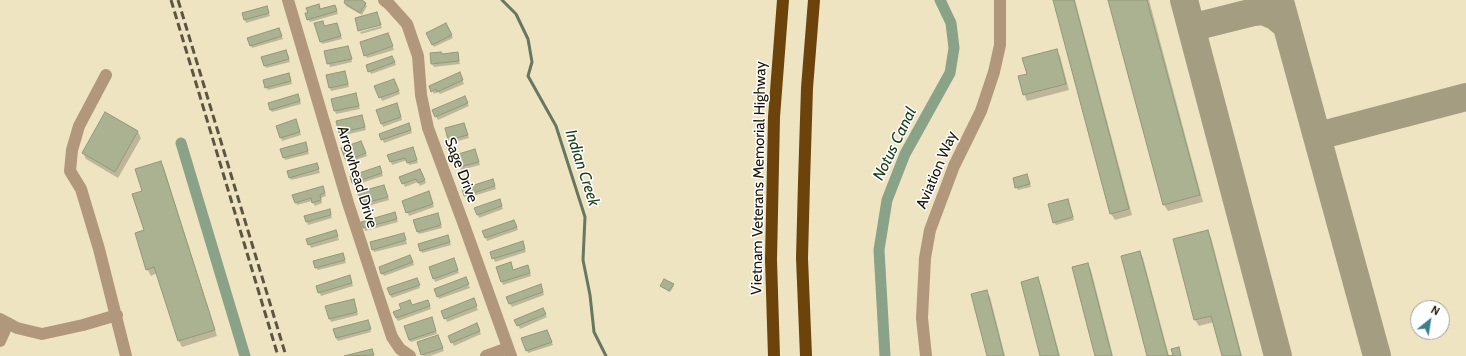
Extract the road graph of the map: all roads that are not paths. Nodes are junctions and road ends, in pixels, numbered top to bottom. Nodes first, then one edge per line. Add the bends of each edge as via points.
1 (288, 0) edge
2 (384, 0) edge
3 (783, 0) edge
4 (814, 0) edge
5 (1000, 0) edge
6 (106, 75) dead end
7 (117, 315) junction
8 (4, 321) edge
9 (0, 341) edge
10 (509, 352) edge
11 (126, 356) edge
12 (410, 356) edge
13 (486, 356) edge
14 (774, 356) edge
15 (806, 356) edge
16 (926, 356) edge

1 - 12 street, Arrowhead Drive via 348,203 392,337 400,349
2 - 10 street, Sage Drive via 407,24 418,56 421,95 428,128
3 - 14 highway, Vietnam Veterans Memorial Highway via 774,125 771,260
4 - 15 highway via 803,190 802,258
5 - 16 street, Aviation Way via 1000,45 994,72 981,111 954,166 930,230 924,258 922,318
6 - 7 street via 78,126 70,171 82,189
7 - 8 street via 42,334 18,328
7 - 11 street
8 - 9 street
10 - 13 street

